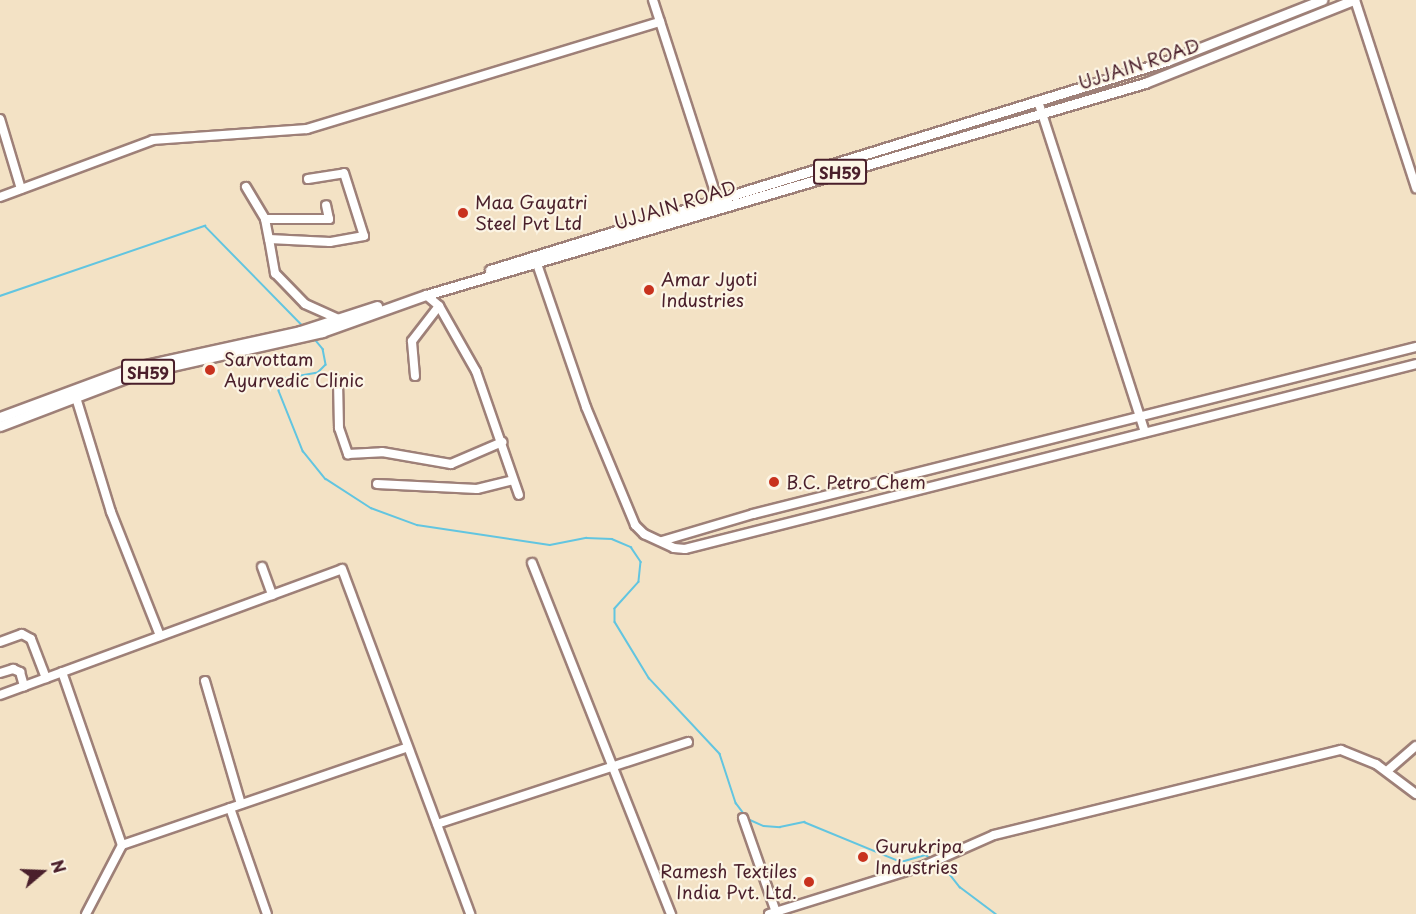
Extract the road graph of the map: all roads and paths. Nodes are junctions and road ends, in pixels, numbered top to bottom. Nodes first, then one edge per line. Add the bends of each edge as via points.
1 (653, 0) edge
2 (1322, 0) edge
3 (1354, 0) edge
4 (660, 22) junction
5 (1038, 101) junction
6 (1042, 113) junction
7 (0, 119) edge
8 (308, 179) dead end
9 (246, 187) dead end
10 (1416, 188) edge
11 (21, 189) junction
12 (0, 197) edge
13 (326, 205) dead end
14 (719, 205) junction
15 (265, 219) junction
16 (269, 239) junction
17 (536, 260) junction
18 (426, 295) junction
19 (439, 306) junction
20 (339, 319) junction
21 (321, 329) junction
22 (1416, 347) edge
23 (1416, 364) edge
24 (415, 376) dead end
25 (338, 381) dead end
26 (74, 391) junction
27 (0, 417) edge
28 (1142, 418) junction
29 (0, 426) edge
30 (1145, 432) junction
31 (502, 442) junction
32 (512, 480) junction
33 (377, 484) dead end
34 (519, 495) dead end
35 (662, 541) junction
36 (532, 563) dead end
37 (262, 567) dead end
38 (272, 595) junction
39 (160, 636) junction
40 (0, 642) edge
41 (62, 672) junction
42 (0, 673) edge
43 (46, 678) junction
44 (205, 681) dead end
45 (24, 686) junction
46 (0, 695) edge
47 (688, 742) dead end
48 (1416, 746) edge
49 (408, 747) junction
50 (612, 767) junction
51 (1387, 771) junction
52 (1416, 794) edge
53 (241, 804) junction
54 (230, 808) junction
55 (743, 818) dead end
56 (437, 824) junction
57 (122, 845) junction
58 (773, 913) edge
59 (86, 914) edge
60 (267, 914) edge
61 (470, 914) edge
62 (671, 914) edge

1 - 4 street
2 - 5 main road, UJJAIN ROAD / SH59 via 1167,61
3 - 6 main road, UJJAIN ROAD / SH59 via 1179,71
3 - 10 street
4 - 11 street via 307,129 153,140
4 - 14 street
5 - 6 street
5 - 14 main road, UJJAIN ROAD / SH59
6 - 14 main road, UJJAIN ROAD / SH59
6 - 28 street
7 - 11 street
8 - 16 street via 344,173 364,236 330,242
9 - 15 street
11 - 12 street
13 - 15 street via 329,219
14 - 17 main road, UJJAIN ROAD / SH59
15 - 16 street
16 - 20 street via 275,273 306,304
17 - 18 main road, UJJAIN ROAD / SH59
17 - 20 main road, UJJAIN ROAD / SH59
17 - 35 street via 586,407 629,512 644,534
18 - 19 street
18 - 21 main road, UJJAIN ROAD / SH59
19 - 24 street via 412,341
19 - 31 street via 476,371
20 - 21 main road, UJJAIN ROAD / SH59
21 - 26 main road, UJJAIN ROAD / SH59
22 - 28 street
23 - 30 street
25 - 31 street via 336,408 348,454 382,452 451,464
26 - 27 main road, UJJAIN ROAD / SH59
26 - 29 main road, UJJAIN ROAD / SH59
26 - 39 street via 111,512
28 - 30 street
28 - 35 street via 753,514
30 - 35 street via 685,549
31 - 32 street
32 - 33 street via 477,489
32 - 34 street
36 - 50 street
37 - 38 street
38 - 39 street
38 - 49 street via 342,569
39 - 41 street
40 - 43 street via 22,634 31,639
41 - 43 street
41 - 57 street
42 - 45 street via 14,669 20,672
43 - 45 street
44 - 53 street
45 - 46 street
47 - 50 street
48 - 51 street
49 - 53 street
49 - 56 street
50 - 56 street
50 - 62 street
51 - 52 street
51 - 58 street via 1341,750 994,836 926,865
53 - 54 street
54 - 57 street
54 - 60 street
55 - 58 street
56 - 61 street
57 - 59 street

